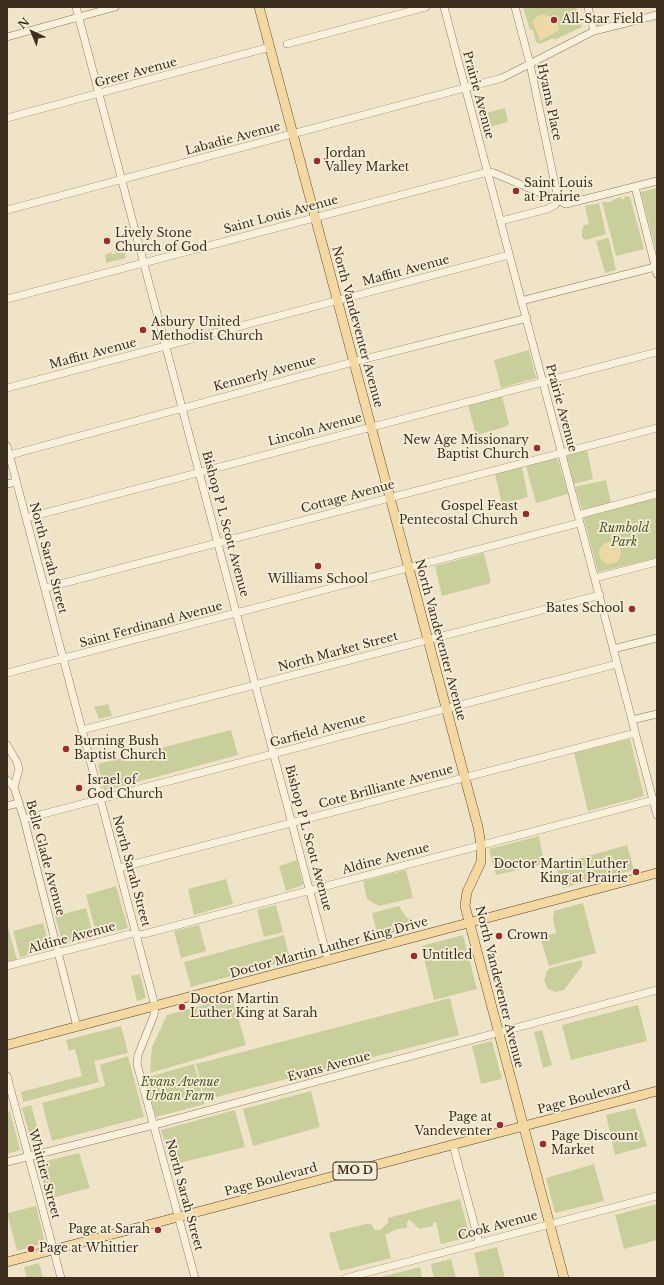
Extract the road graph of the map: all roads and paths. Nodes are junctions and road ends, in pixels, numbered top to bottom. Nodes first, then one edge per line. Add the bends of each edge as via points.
1 (76, 7) edge
2 (115, 7) edge
3 (259, 7) edge
4 (426, 7) edge
5 (444, 7) edge
6 (515, 7) edge
7 (588, 7) edge
8 (657, 15) edge
9 (78, 17) junction
10 (594, 31) junction
11 (7, 37) edge
12 (287, 44) dead end
13 (270, 47) junction
14 (530, 64) junction
15 (465, 89) junction
16 (99, 94) junction
17 (7, 118) edge
18 (293, 134) junction
19 (488, 172) junction
20 (122, 179) junction
21 (657, 181) edge
22 (635, 187) junction
23 (558, 202) junction
24 (7, 210) edge
25 (315, 216) junction
26 (501, 221) junction
27 (509, 255) junction
28 (144, 263) junction
29 (655, 266) junction
30 (657, 274) edge
31 (7, 299) edge
32 (337, 300) junction
33 (521, 301) junction
34 (526, 318) junction
35 (166, 347) junction
36 (657, 352) edge
37 (353, 362) junction
38 (543, 381) junction
39 (7, 388) edge
40 (182, 408) junction
41 (371, 426) junction
42 (657, 428) edge
43 (7, 446) edge
44 (562, 452) junction
45 (10, 455) junction
46 (199, 472) junction
47 (16, 482) junction
48 (7, 484) edge
49 (657, 494) edge
50 (390, 498) junction
51 (578, 515) junction
52 (26, 518) junction
53 (579, 523) junction
54 (218, 543) junction
55 (657, 562) edge
56 (408, 568) junction
57 (595, 578) junction
58 (45, 588) junction
59 (600, 595) junction
60 (237, 614) junction
61 (657, 638) edge
62 (427, 639) junction
63 (613, 649) junction
64 (62, 659) junction
65 (617, 664) junction
66 (7, 673) edge
67 (256, 685) junction
68 (446, 709) junction
69 (657, 714) edge
70 (632, 720) junction
71 (82, 730) junction
72 (635, 733) junction
73 (7, 745) edge
74 (274, 754) junction
75 (464, 778) junction
76 (7, 780) edge
77 (14, 787) junction
78 (654, 791) edge
79 (100, 799) junction
80 (653, 800) junction
81 (19, 803) junction
82 (7, 806) edge
83 (657, 815) edge
84 (24, 819) junction
85 (292, 824) junction
86 (481, 845) junction
87 (119, 868) junction
88 (657, 873) edge
89 (310, 890) junction
90 (469, 924) junction
91 (137, 933) junction
92 (58, 953) junction
93 (328, 960) junction
94 (7, 966) edge
95 (657, 990) edge
96 (155, 1006) junction
97 (77, 1027) junction
98 (498, 1033) junction
99 (7, 1045) edge
100 (7, 1076) edge
101 (657, 1091) edge
102 (154, 1125) junction
103 (523, 1126) junction
104 (453, 1145) junction
105 (29, 1157) junction
106 (7, 1162) edge
107 (657, 1196) edge
108 (178, 1217) junction
109 (549, 1224) junction
110 (479, 1242) junction
111 (53, 1250) junction
112 (7, 1262) edge
113 (61, 1278) edge
114 (194, 1278) edge
115 (346, 1278) edge
116 (564, 1278) edge

1 - 9 street, Bishop P L Scott Avenue
2 - 9 street
3 - 13 main road, North Vandeventer Avenue
4 - 12 street
5 - 15 street, Prairie Avenue
6 - 14 street, Hyams Place
7 - 10 street
8 - 10 street, Labadie Avenue
9 - 11 street
9 - 16 street, Bishop P L Scott Avenue
10 - 14 street, Labadie Avenue
13 - 16 street, Greer Avenue
13 - 18 main road, North Vandeventer Avenue
14 - 15 street, Labadie Avenue via 502,78
14 - 23 street, Hyams Place
15 - 18 street, Labadie Avenue
15 - 19 street, Prairie Avenue
16 - 17 street, Greer Avenue
16 - 20 street, Bishop P L Scott Avenue
18 - 20 street, Labadie Avenue
18 - 25 main road, North Vandeventer Avenue
19 - 23 street
19 - 25 street, Saint Louis Avenue
19 - 26 street, Prairie Avenue
20 - 24 street, Labadie Avenue
20 - 28 street, Bishop P L Scott Avenue
21 - 22 street
22 - 23 street via 568,204
22 - 29 street
23 - 26 street via 547,209
25 - 28 street, Saint Louis Avenue
25 - 32 main road, North Vandeventer Avenue
26 - 27 street, Prairie Avenue
27 - 32 street, Maffitt Avenue
27 - 33 street, Prairie Avenue
28 - 31 street, Saint Louis Avenue
28 - 35 street, Bishop P L Scott Avenue
29 - 30 street
29 - 33 street
32 - 35 street, Maffitt Avenue
32 - 37 main road, North Vandeventer Avenue
33 - 34 street, Prairie Avenue
34 - 37 street, Kennerly Avenue
34 - 38 street, Prairie Avenue
35 - 39 street, Maffitt Avenue
35 - 40 street, Bishop P L Scott Avenue
36 - 38 street, Lincoln Avenue
37 - 40 street, Kennerly Avenue
37 - 41 main road, North Vandeventer Avenue
38 - 41 street, Lincoln Avenue
38 - 44 street, Prairie Avenue
40 - 45 street, Kennerly Avenue
40 - 46 street, Bishop P L Scott Avenue
41 - 46 street, Lincoln Avenue
41 - 50 main road, North Vandeventer Avenue
42 - 44 street, Cottage Avenue
43 - 45 street, North Sarah Street
44 - 50 street, Cottage Avenue
44 - 51 street, Prairie Avenue
45 - 47 street, North Sarah Street
46 - 52 street, Lincoln Avenue
46 - 54 street, Bishop P L Scott Avenue
47 - 48 street
47 - 52 street, North Sarah Street
49 - 51 street
50 - 54 street, Cottage Avenue
50 - 56 main road, North Vandeventer Avenue
51 - 53 street, Prairie Avenue
52 - 58 street, North Sarah Street
53 - 56 street, Saint Ferdinand Avenue
53 - 57 street, Prairie Avenue
54 - 58 street, Cottage Avenue
54 - 60 street, Bishop P L Scott Avenue
55 - 57 street
56 - 60 street, Saint Ferdinand Avenue
56 - 62 main road, North Vandeventer Avenue
57 - 59 street, Prairie Avenue
58 - 64 street, North Sarah Street
59 - 62 street, North Market Street
59 - 63 street, Prairie Avenue
60 - 64 street, Saint Ferdinand Avenue
60 - 67 street, Bishop P L Scott Avenue
61 - 63 street
62 - 67 street, North Market Street
62 - 68 main road, North Vandeventer Avenue
63 - 65 street, Prairie Avenue
64 - 66 street, Saint Ferdinand Avenue
64 - 71 street, North Sarah Street
65 - 68 street, Garfield Avenue
65 - 70 street, Prairie Avenue
67 - 71 street, North Market Street
67 - 74 street, Bishop P L Scott Avenue
68 - 74 street, Garfield Avenue
68 - 75 main road, North Vandeventer Avenue
69 - 70 street
70 - 72 street, Prairie Avenue
71 - 79 street, North Sarah Street
72 - 75 street, Cote Brilliante Avenue
72 - 78 street, Prairie Avenue
73 - 77 street, Belle Glade Avenue via 18,762 19,769
74 - 79 street, Garfield Avenue
74 - 85 street, Bishop P L Scott Avenue
75 - 85 street, Cote Brilliante Avenue
75 - 86 main road, North Vandeventer Avenue
76 - 77 street, Belle Glade Avenue
77 - 81 street, Belle Glade Avenue
78 - 80 street, Prairie Avenue
79 - 84 street, Garfield Avenue
79 - 87 street, North Sarah Street
80 - 83 street, Prairie Avenue
80 - 86 street, Aldine Avenue
81 - 82 street
81 - 84 street, Belle Glade Avenue
84 - 92 street, Belle Glade Avenue
85 - 87 street, Cote Brilliante Avenue
85 - 89 street, Bishop P L Scott Avenue
86 - 89 street, Aldine Avenue
86 - 90 main road, North Vandeventer Avenue via 481,862 466,892
87 - 91 street, North Sarah Street
88 - 90 main road, Doctor Martin Luther King Drive
89 - 91 street, Aldine Avenue via 144,934
89 - 93 street, Bishop P L Scott Avenue
90 - 93 main road, Doctor Martin Luther King Drive
90 - 98 main road, North Vandeventer Avenue
91 - 92 street, Aldine Avenue
91 - 96 street, North Sarah Street
92 - 94 street, Aldine Avenue
92 - 97 street, Belle Glade Avenue
93 - 96 main road, Doctor Martin Luther King Drive
95 - 98 street, Evans Avenue
96 - 97 main road, Doctor Martin Luther King Drive
96 - 102 street, North Sarah Street via 137,1064
97 - 99 main road, Doctor Martin Luther King Drive
98 - 102 street, Evans Avenue
98 - 103 main road, North Vandeventer Avenue
100 - 105 street, Whittier Street
101 - 103 main road, Page Boulevard / MO D
102 - 105 street, Evans Avenue
102 - 108 street, North Sarah Street
103 - 104 main road, Page Boulevard / MO D
103 - 109 main road, North Vandeventer Avenue
104 - 108 main road, Page Boulevard / MO D
104 - 110 street
105 - 106 street, Evans Avenue
105 - 111 street, Whittier Street
107 - 109 street, Cook Avenue
108 - 111 main road, Page Boulevard / MO D
108 - 114 street, North Sarah Street
109 - 110 street, Cook Avenue
109 - 116 main road, North Vandeventer Avenue
110 - 115 street, Cook Avenue
111 - 112 main road, Page Boulevard / MO D
111 - 113 street, Whittier Street

